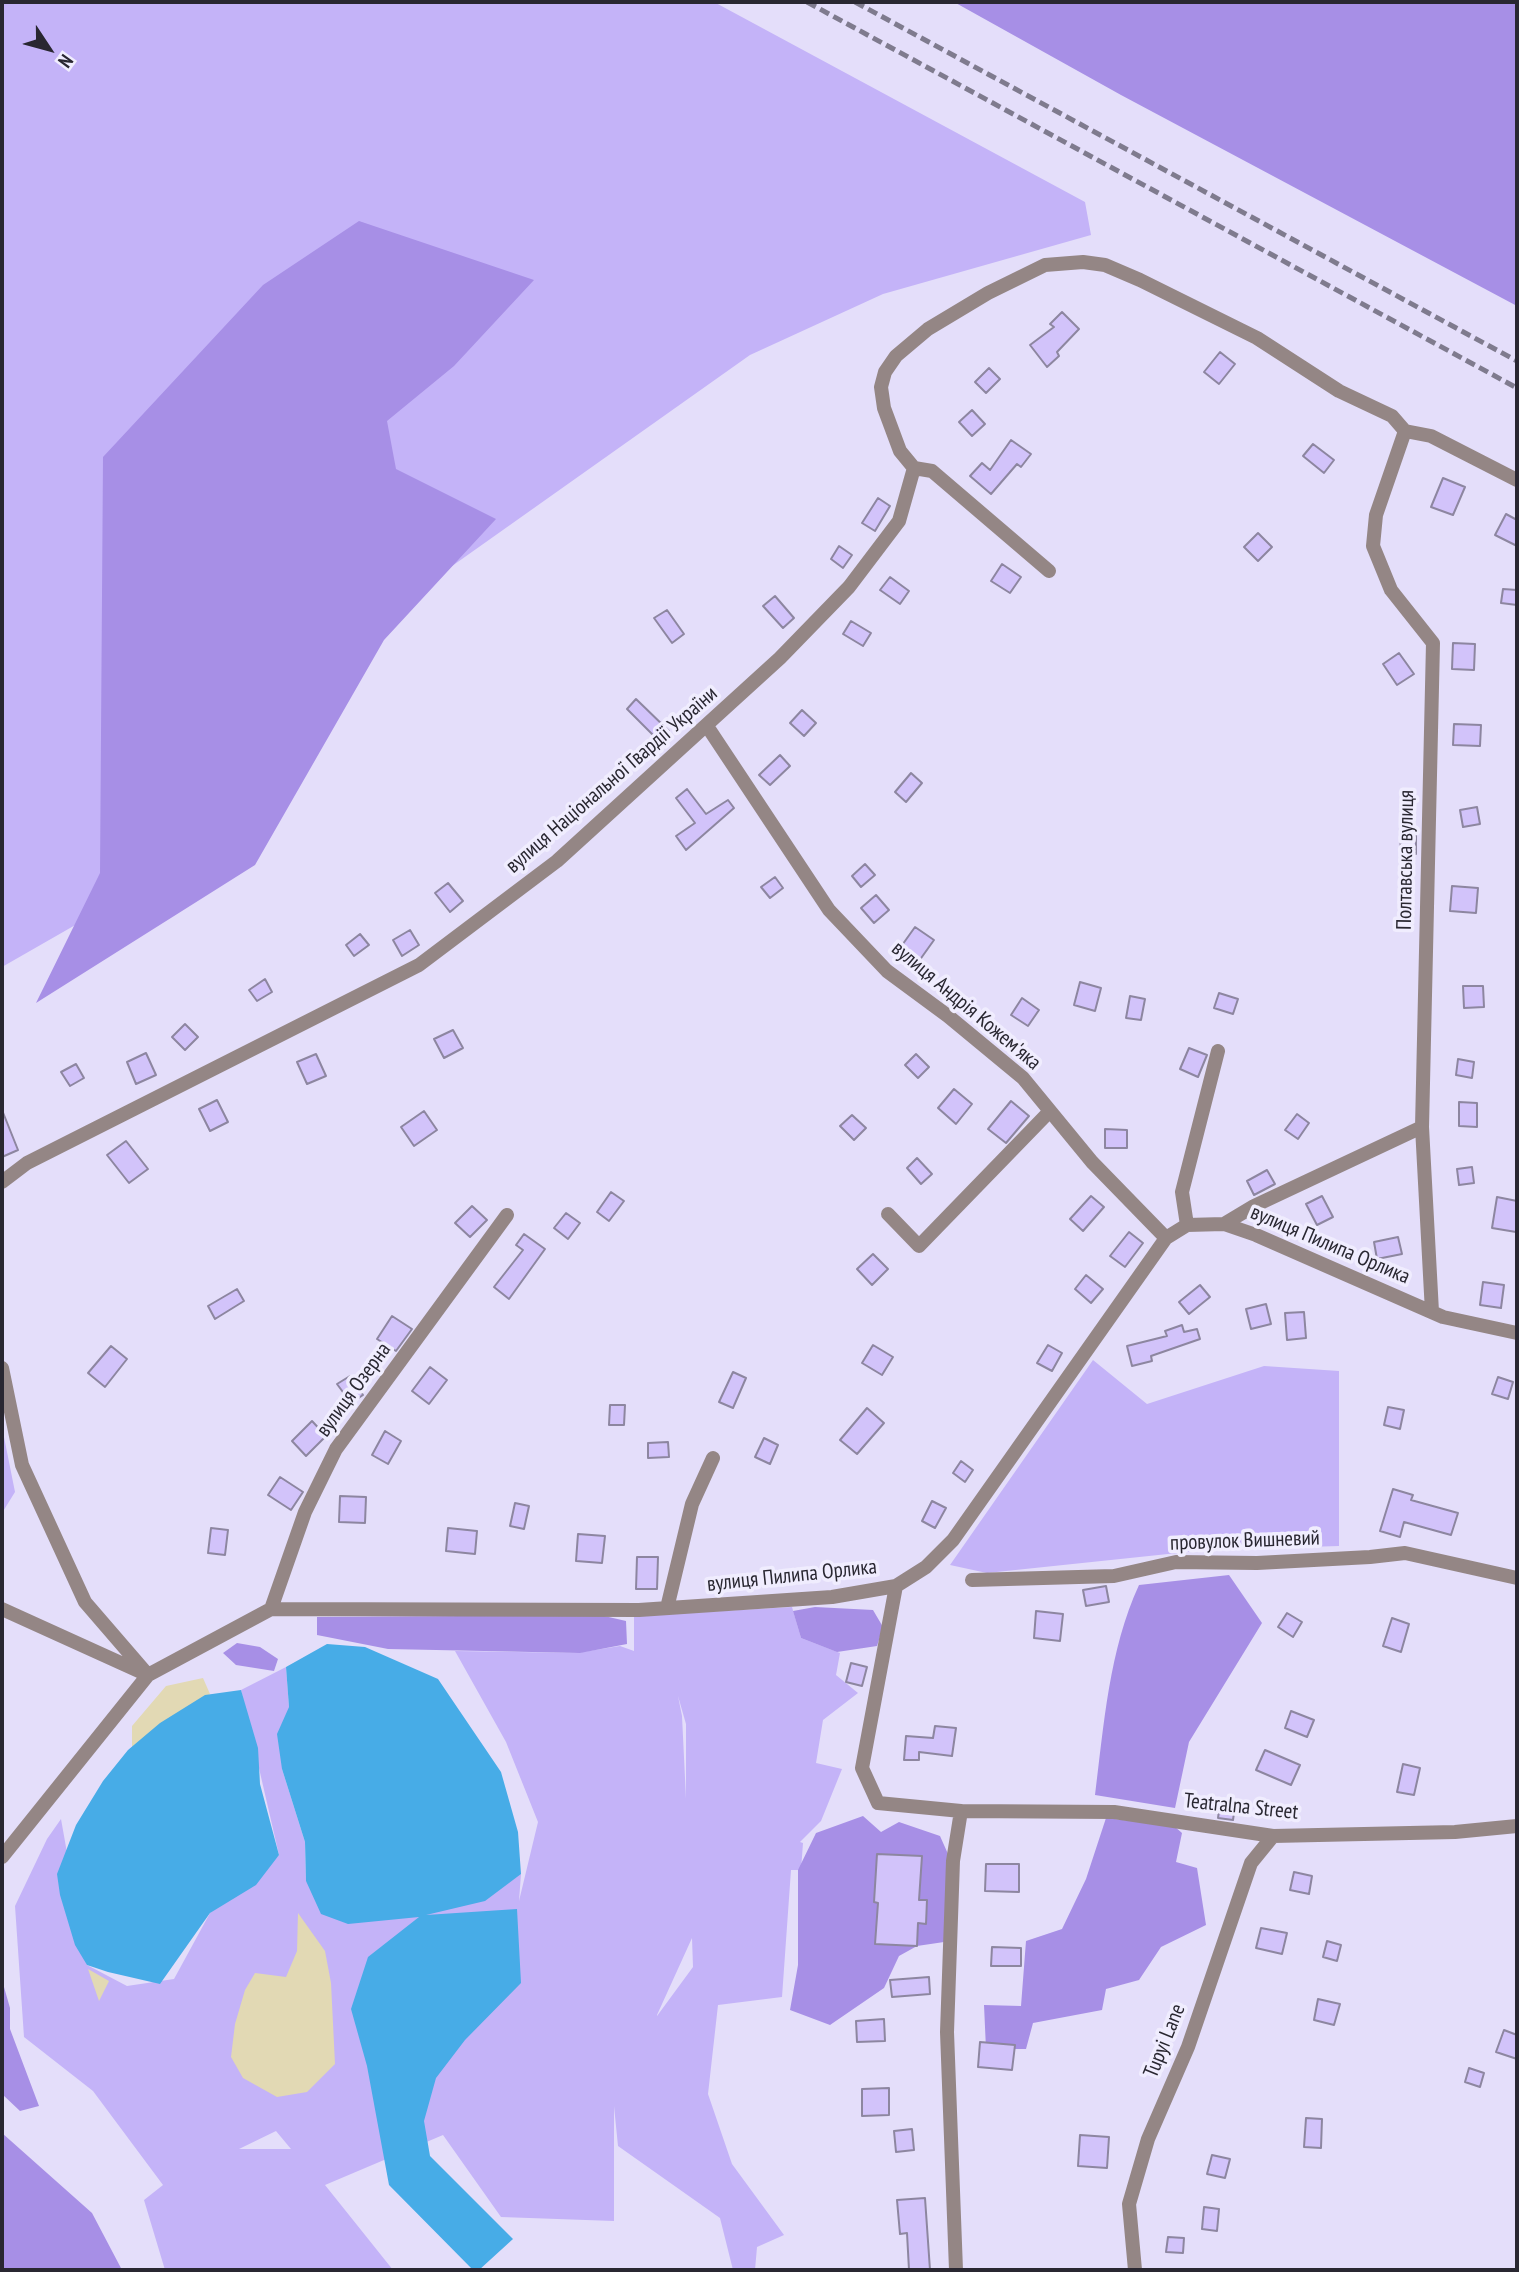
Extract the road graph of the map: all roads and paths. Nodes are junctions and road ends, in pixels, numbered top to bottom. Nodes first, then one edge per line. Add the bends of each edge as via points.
1 (1405, 430) junction
2 (914, 468) junction
3 (1517, 480) edge
4 (1049, 570) dead end
5 (707, 726) junction
6 (1218, 1051) dead end
7 (1050, 1111) junction
8 (1422, 1127) junction
9 (2, 1182) edge
10 (888, 1214) dead end
11 (508, 1215) dead end
12 (1224, 1224) junction
13 (1187, 1225) junction
14 (1166, 1238) junction
15 (1432, 1312) junction
16 (1517, 1333) edge
17 (2, 1368) edge
18 (713, 1458) dead end
19 (1517, 1578) edge
20 (972, 1580) dead end
21 (896, 1586) junction
22 (667, 1608) junction
23 (2, 1609) edge
24 (271, 1609) junction
25 (148, 1675) junction
26 (961, 1811) junction
27 (1517, 1826) edge
28 (1272, 1836) junction
29 (2, 1857) edge
30 (956, 2270) edge
31 (1135, 2270) edge

1 - 2 street via 1392,416 1339,391 1257,338 1140,280 1105,265 1083,262 1045,265 988,293 928,328 897,356 881,387 884,408 901,451
1 - 3 street via 1430,436
1 - 8 street, Полтавська вулиця via 1376,515 1373,546 1391,590 1433,643
2 - 4 street via 932,471
2 - 5 street, вулиця Національної Гвардії України via 899,521 849,587
5 - 7 street, вулиця Андрія Кожем'яка via 829,910 887,971 1023,1078
5 - 9 street, вулиця Національної Гвардії України via 557,861 419,965 27,1163
6 - 13 street via 1182,1192
7 - 10 street via 919,1246
7 - 14 street, вулиця Андрія Кожем'яка
8 - 12 street
8 - 15 street, Полтавська вулиця
11 - 24 street, вулиця Озерна via 336,1449 306,1512
12 - 13 street, вулиця Пилипа Орлика
12 - 15 street, вулиця Пилипа Орлика
13 - 14 street, вулиця Пилипа Орлика
14 - 21 street, вулиця Пилипа Орлика via 953,1540 926,1567
15 - 16 street, вулиця Пилипа Орлика
17 - 25 street via 22,1465 85,1602
18 - 22 street via 692,1504
19 - 20 street, провулок Вишневий via 1405,1553 1257,1563 1176,1562 1114,1576
21 - 22 street, вулиця Пилипа Орлика via 832,1597
21 - 26 street, Teatralna Street via 862,1768 878,1803
22 - 24 street, вулиця Пилипа Орлика
23 - 25 street
24 - 25 street, вулиця Пилипа Орлика
25 - 29 street, вулиця Пилипа Орлика
26 - 28 street, Teatralna Street via 1114,1812
26 - 30 street via 953,1861 947,2032
27 - 28 street, Teatralna Street
28 - 31 street, Tupyi Lane via 1251,1863 1188,2047 1148,2138 1129,2204

